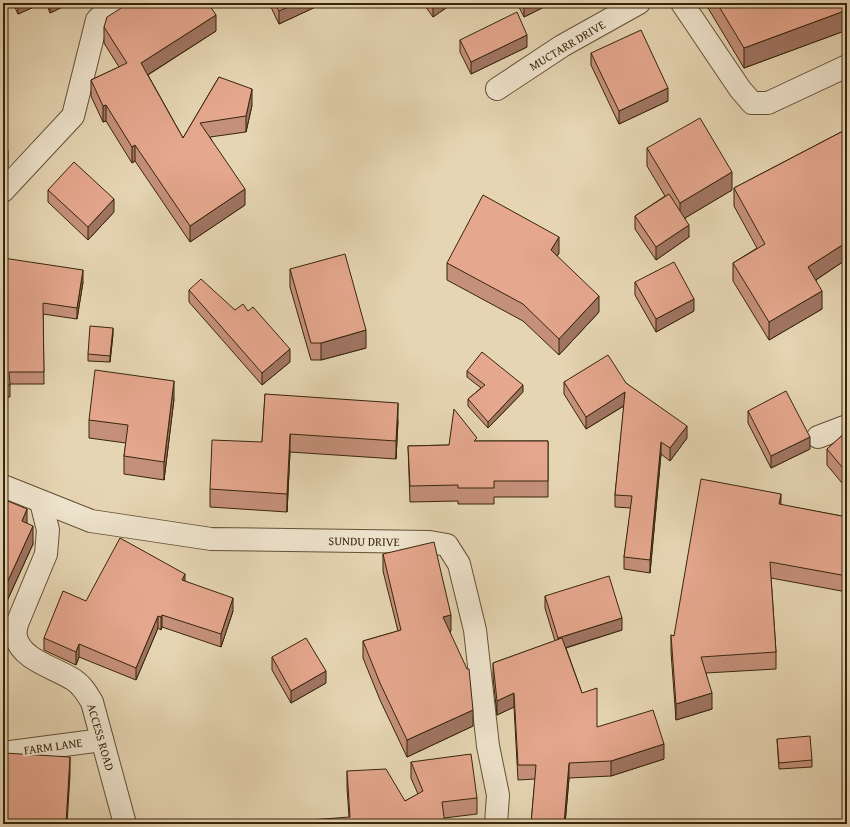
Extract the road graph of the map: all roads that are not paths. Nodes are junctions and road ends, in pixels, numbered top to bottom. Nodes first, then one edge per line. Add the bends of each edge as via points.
1 (114, 3) edge
2 (639, 3) edge
3 (682, 3) edge
4 (847, 66) edge
5 (496, 89) dead end
6 (3, 191) edge
7 (847, 426) edge
8 (818, 437) dead end
9 (3, 486) edge
10 (41, 502) junction
11 (102, 740) junction
12 (3, 753) edge
13 (125, 824) edge
14 (496, 824) edge

1 - 6 street via 98,20 73,116
2 - 5 street, MUCTARR DRIVE via 562,46
3 - 4 street via 752,103 768,103
7 - 8 street
9 - 10 street, SUNDU DRIVE
10 - 11 street, ACCESS ROAD via 48,530 46,554 17,624 15,635 20,647 29,656 76,681 86,690 92,702
10 - 14 street, SUNDU DRIVE via 91,521 211,539 430,542 447,545 459,564 475,630 488,746 498,795
11 - 12 street, FARM LANE
11 - 13 street, ACCESS ROAD

